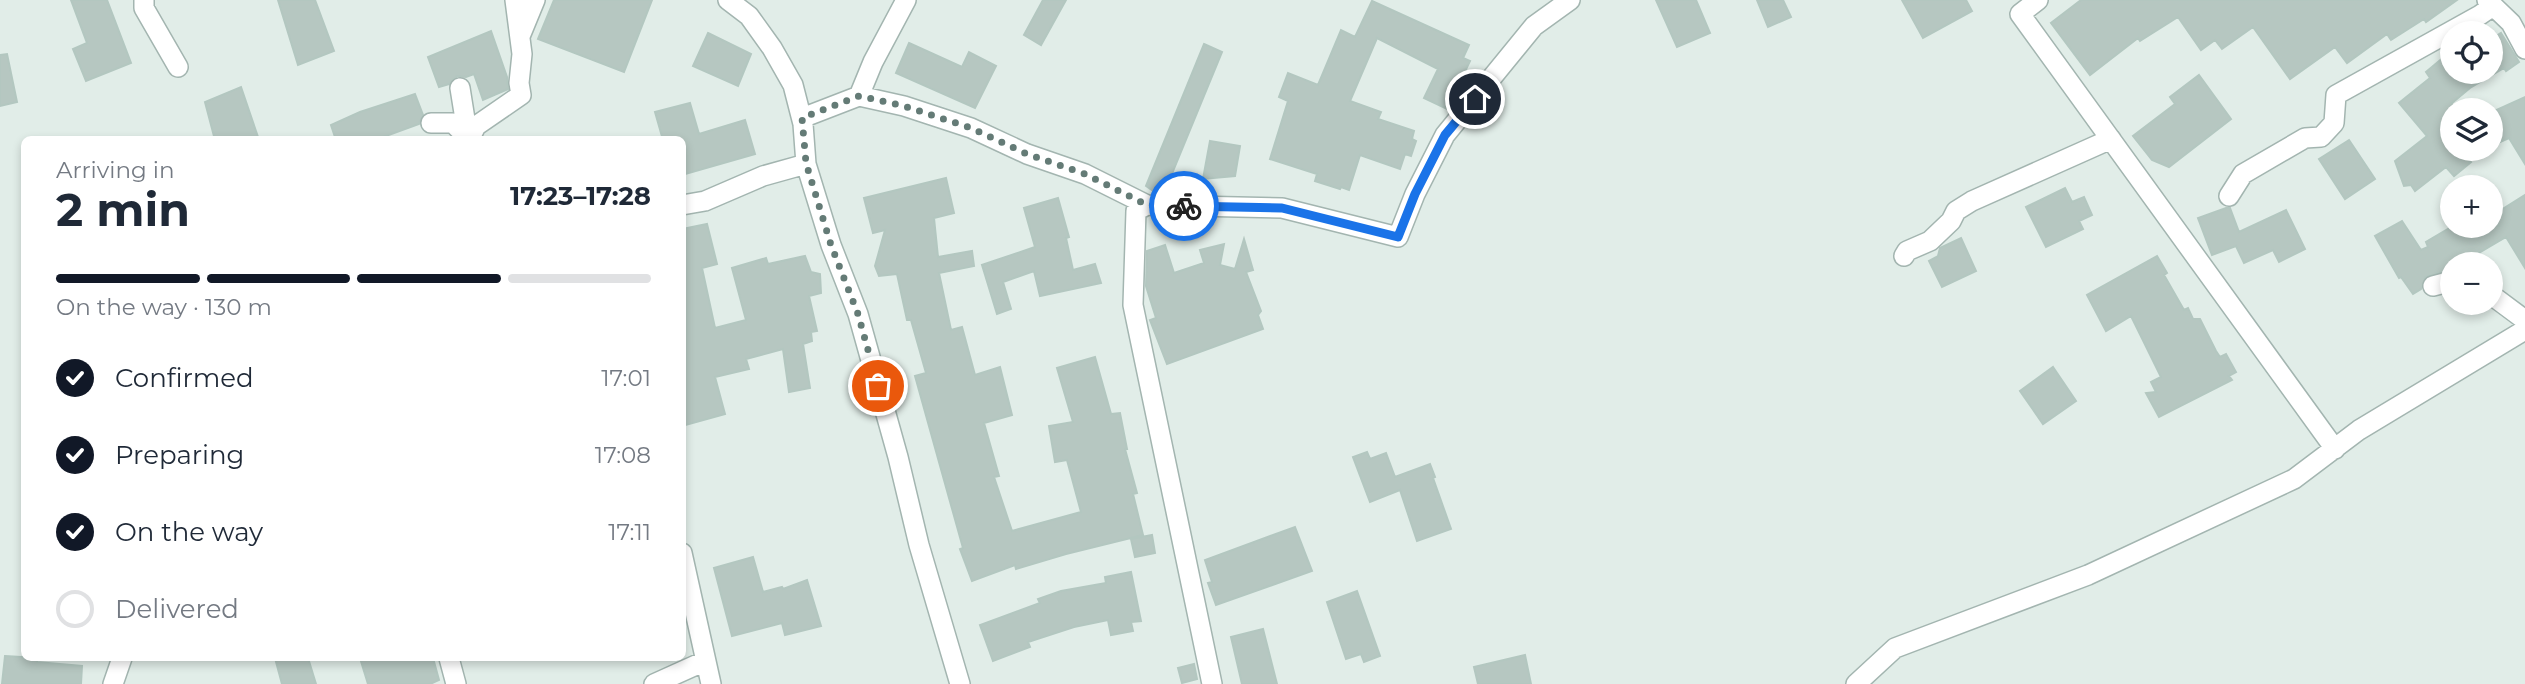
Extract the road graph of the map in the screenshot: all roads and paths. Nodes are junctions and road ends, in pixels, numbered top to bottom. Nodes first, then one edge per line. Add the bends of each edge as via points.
1 (144, 0) edge
2 (515, 0) edge
3 (535, 0) edge
4 (728, 0) edge
5 (906, 0) edge
6 (1570, 0) edge
7 (2038, 0) edge
8 (2490, 3) edge
9 (2518, 19) edge
10 (521, 35) junction
11 (2525, 48) edge
12 (178, 67) dead end
13 (460, 88) dead end
14 (859, 96) junction
15 (802, 118) junction
16 (431, 123) dead end
17 (466, 136) edge
18 (468, 136) edge
19 (471, 136) edge
20 (2111, 139) junction
21 (806, 163) junction
22 (2229, 196) dead end
23 (686, 204) edge
24 (1147, 205) junction
25 (1904, 256) dead end
26 (2503, 304) edge
27 (2525, 320) edge
28 (2525, 330) edge
29 (2334, 449) junction
30 (686, 571) edge
31 (121, 661) edge
32 (450, 661) edge
33 (705, 661) junction
34 (113, 684) edge
35 (456, 684) edge
36 (654, 684) edge
37 (711, 684) edge
38 (960, 684) edge
39 (1212, 684) edge
40 (1856, 684) edge

1 - 12 street via 144,8
2 - 10 street
3 - 10 street
4 - 15 street via 749,16 772,48 793,85
5 - 14 street
6 - 24 street via 1534,26 1445,135 1398,237 1282,208
7 - 20 street via 2020,14
8 - 9 street
8 - 22 street via 2480,15 2336,95 2334,123 2321,137 2305,138 2243,174
9 - 11 street
10 - 19 street via 521,95 476,126
13 - 18 street
14 - 15 street
14 - 24 street via 971,128 1085,174
15 - 21 street
16 - 17 street via 453,123
20 - 25 street via 1972,201 1956,211 1930,241
20 - 29 street
21 - 23 street
21 - 38 street via 858,314
24 - 39 street via 1136,211 1133,305
26 - 27 street
28 - 29 street
29 - 40 street via 2294,479 2088,575 1895,649
30 - 33 street
31 - 34 street
32 - 35 street
33 - 36 street
33 - 37 street

